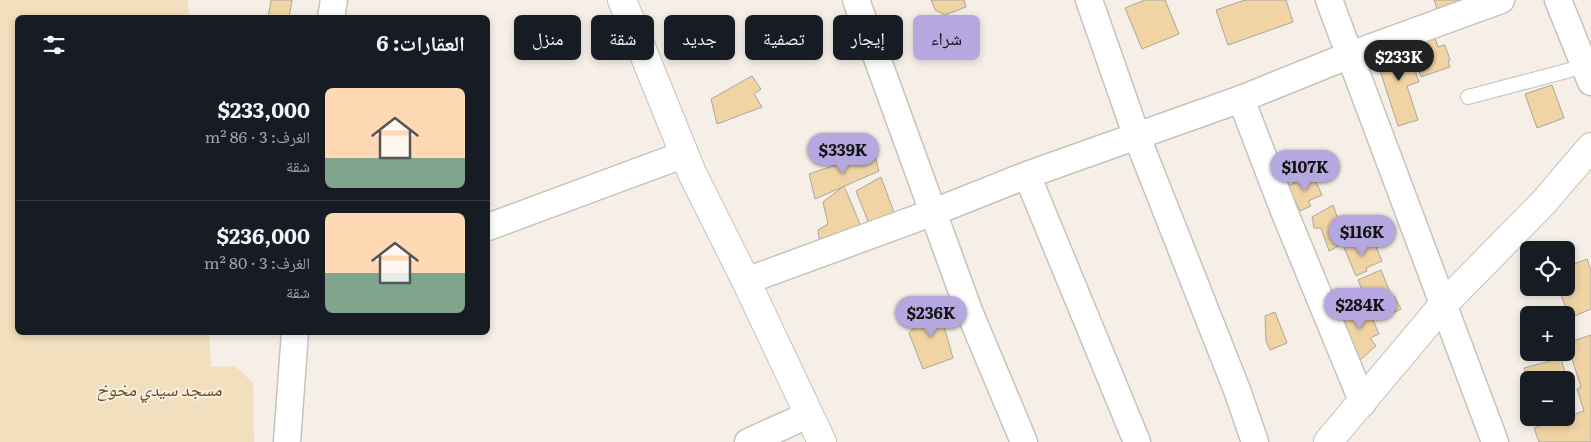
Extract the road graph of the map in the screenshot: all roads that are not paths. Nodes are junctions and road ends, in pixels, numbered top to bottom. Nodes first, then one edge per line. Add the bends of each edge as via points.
1 (334, 0) edge
2 (622, 0) edge
3 (856, 0) edge
4 (1089, 0) edge
5 (1329, 0) edge
6 (1501, 0) edge
7 (1558, 0) edge
8 (332, 15) edge
9 (1350, 55) junction
10 (1588, 74) edge
11 (1468, 97) dead end
12 (1241, 99) junction
13 (1137, 136) junction
14 (1591, 147) edge
15 (685, 154) junction
16 (1027, 175) junction
17 (934, 212) junction
18 (490, 226) edge
19 (746, 281) junction
20 (1444, 305) junction
21 (295, 335) edge
22 (1362, 403) junction
23 (808, 415) junction
24 (287, 442) edge
25 (748, 442) edge
26 (822, 442) edge
27 (1024, 442) edge
28 (1137, 442) edge
29 (1255, 442) edge
30 (1328, 442) edge
31 (1495, 442) edge

1 - 8 street
2 - 15 main road
3 - 17 street
4 - 13 street
5 - 9 street
6 - 9 street
7 - 10 street
9 - 12 street
9 - 20 street
10 - 11 lane
12 - 13 street
12 - 22 street
13 - 16 street
13 - 29 street via 1228,365
14 - 20 main road via 1544,202
15 - 18 street
15 - 19 main road
16 - 17 street
16 - 28 street
17 - 19 street
17 - 27 street via 969,311
19 - 23 main road
20 - 22 main road
20 - 31 street
21 - 24 street
22 - 30 main road
23 - 25 street
23 - 26 main road

